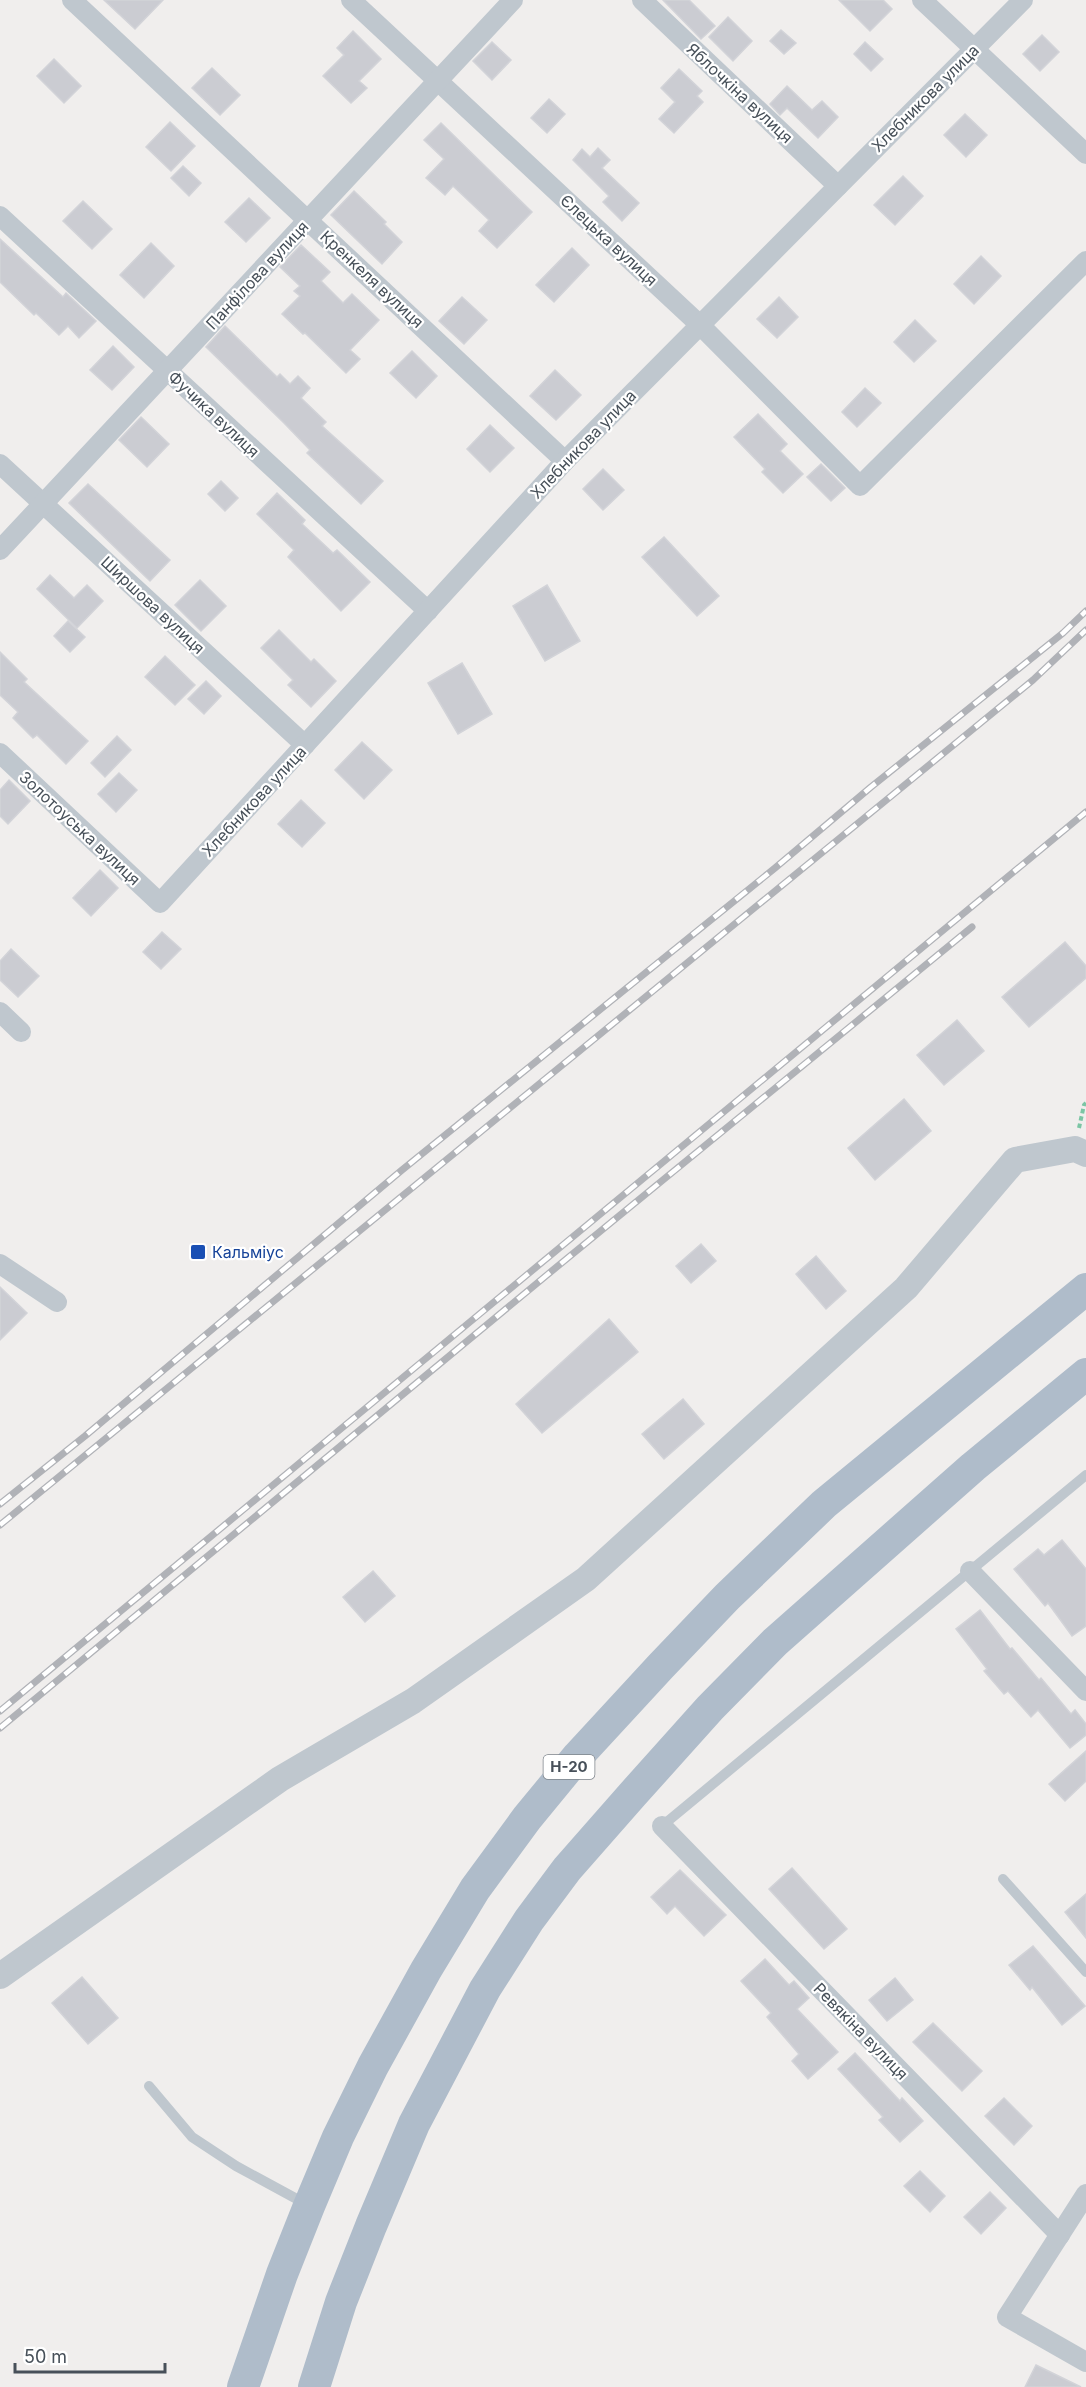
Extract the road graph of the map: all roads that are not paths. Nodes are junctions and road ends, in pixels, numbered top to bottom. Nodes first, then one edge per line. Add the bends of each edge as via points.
1 (72, 0) edge
2 (351, 0) edge
3 (513, 0) edge
4 (642, 0) edge
5 (922, 0) edge
6 (1023, 0) edge
7 (974, 49) junction
8 (438, 81) junction
9 (1086, 154) edge
10 (838, 186) junction
11 (0, 216) edge
12 (308, 220) junction
13 (1086, 261) edge
14 (700, 325) junction
15 (167, 371) junction
16 (565, 461) junction
17 (0, 465) edge
18 (43, 504) junction
19 (0, 550) edge
20 (428, 611) junction
21 (305, 745) junction
22 (0, 753) edge
23 (160, 903) joint
24 (0, 1012) edge
25 (21, 1032) dead end
26 (1086, 1154) edge
27 (0, 1264) edge
28 (1086, 1289) edge
29 (57, 1302) dead end
30 (1086, 1374) edge
31 (1086, 1475) edge
32 (970, 1571) junction
33 (1086, 1691) edge
34 (662, 1826) joint
35 (1003, 1879) dead end
36 (1086, 1972) edge
37 (0, 1976) edge
38 (149, 2086) dead end
39 (1086, 2194) edge
40 (309, 2206) junction
41 (1060, 2235) junction
42 (1086, 2362) edge
43 (243, 2387) edge
44 (314, 2387) edge

1 - 12 street, Кренкеля вулиця
2 - 8 street, Єлецька вулиця
3 - 8 street, Панфілова вулиця
4 - 10 street, Яблочкіна вулиця
5 - 7 street
6 - 7 street, Хлебникова улица
7 - 9 street
7 - 10 street, Хлебникова улица
8 - 12 street, Панфілова вулиця
8 - 14 street, Єлецька вулиця
10 - 14 street, Хлебникова улица
11 - 15 street, Фучика вулиця
12 - 15 street, Панфілова вулиця
12 - 16 street, Кренкеля вулиця
13 - 14 street, Єлецька вулиця via 860,486
14 - 16 street, Хлебникова улица
15 - 18 street, Панфілова вулиця
15 - 20 street, Фучика вулиця
16 - 20 street, Хлебникова улица
17 - 18 street, Ширшова вулиця
18 - 19 street, Панфілова вулиця
18 - 21 street, Ширшова вулиця
20 - 21 street, Хлебникова улица
21 - 23 street, Хлебникова улица
22 - 23 street, Золотоуська вулиця
24 - 25 street
26 - 37 street via 1075,1149 1015,1160 906,1288 586,1579 413,1701 271,1786
27 - 29 street
28 - 40 main road, Н-20 via 824,1504 727,1597 578,1756 476,1889 426,1970 373,2066
30 - 44 main road via 775,1642 624,1803 529,1920 485,1989 414,2124 358,2258
31 - 32 lane
32 - 33 street
32 - 34 lane
34 - 41 street, Ревякiна вулиця
35 - 36 lane
38 - 40 lane via 192,2137
39 - 41 street
40 - 43 main road, Н-20
41 - 42 street via 1008,2317

